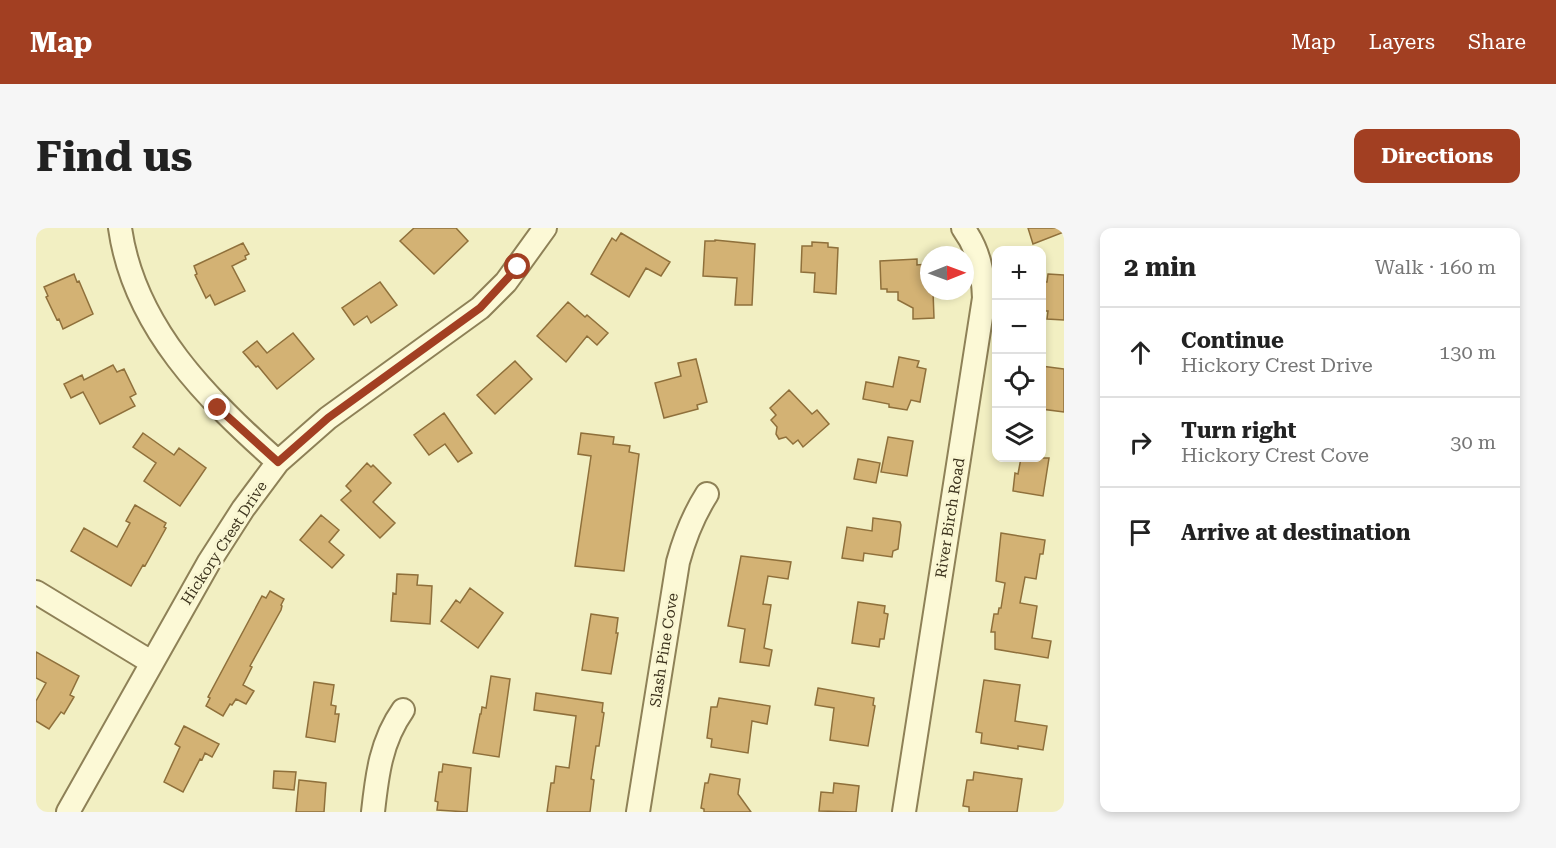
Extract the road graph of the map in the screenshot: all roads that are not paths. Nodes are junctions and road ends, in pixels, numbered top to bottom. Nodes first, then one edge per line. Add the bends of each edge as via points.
1 (120, 228) edge
2 (545, 228) edge
3 (963, 228) edge
4 (278, 462) junction
5 (707, 494) dead end
6 (36, 592) edge
7 (151, 662) junction
8 (403, 710) dead end
9 (68, 812) edge
10 (373, 812) edge
11 (638, 812) edge
12 (904, 812) edge

1 - 4 street via 134,283 176,357 218,408
2 - 4 street, Hickory Crest Drive via 512,274 480,308 328,418
3 - 12 street, River Birch Road via 979,257 984,298
4 - 7 street, Hickory Crest Drive via 220,544
5 - 11 street, Slash Pine Cove via 684,537 678,562
6 - 7 street
7 - 9 street, Hickory Crest Drive
8 - 10 street via 385,741

